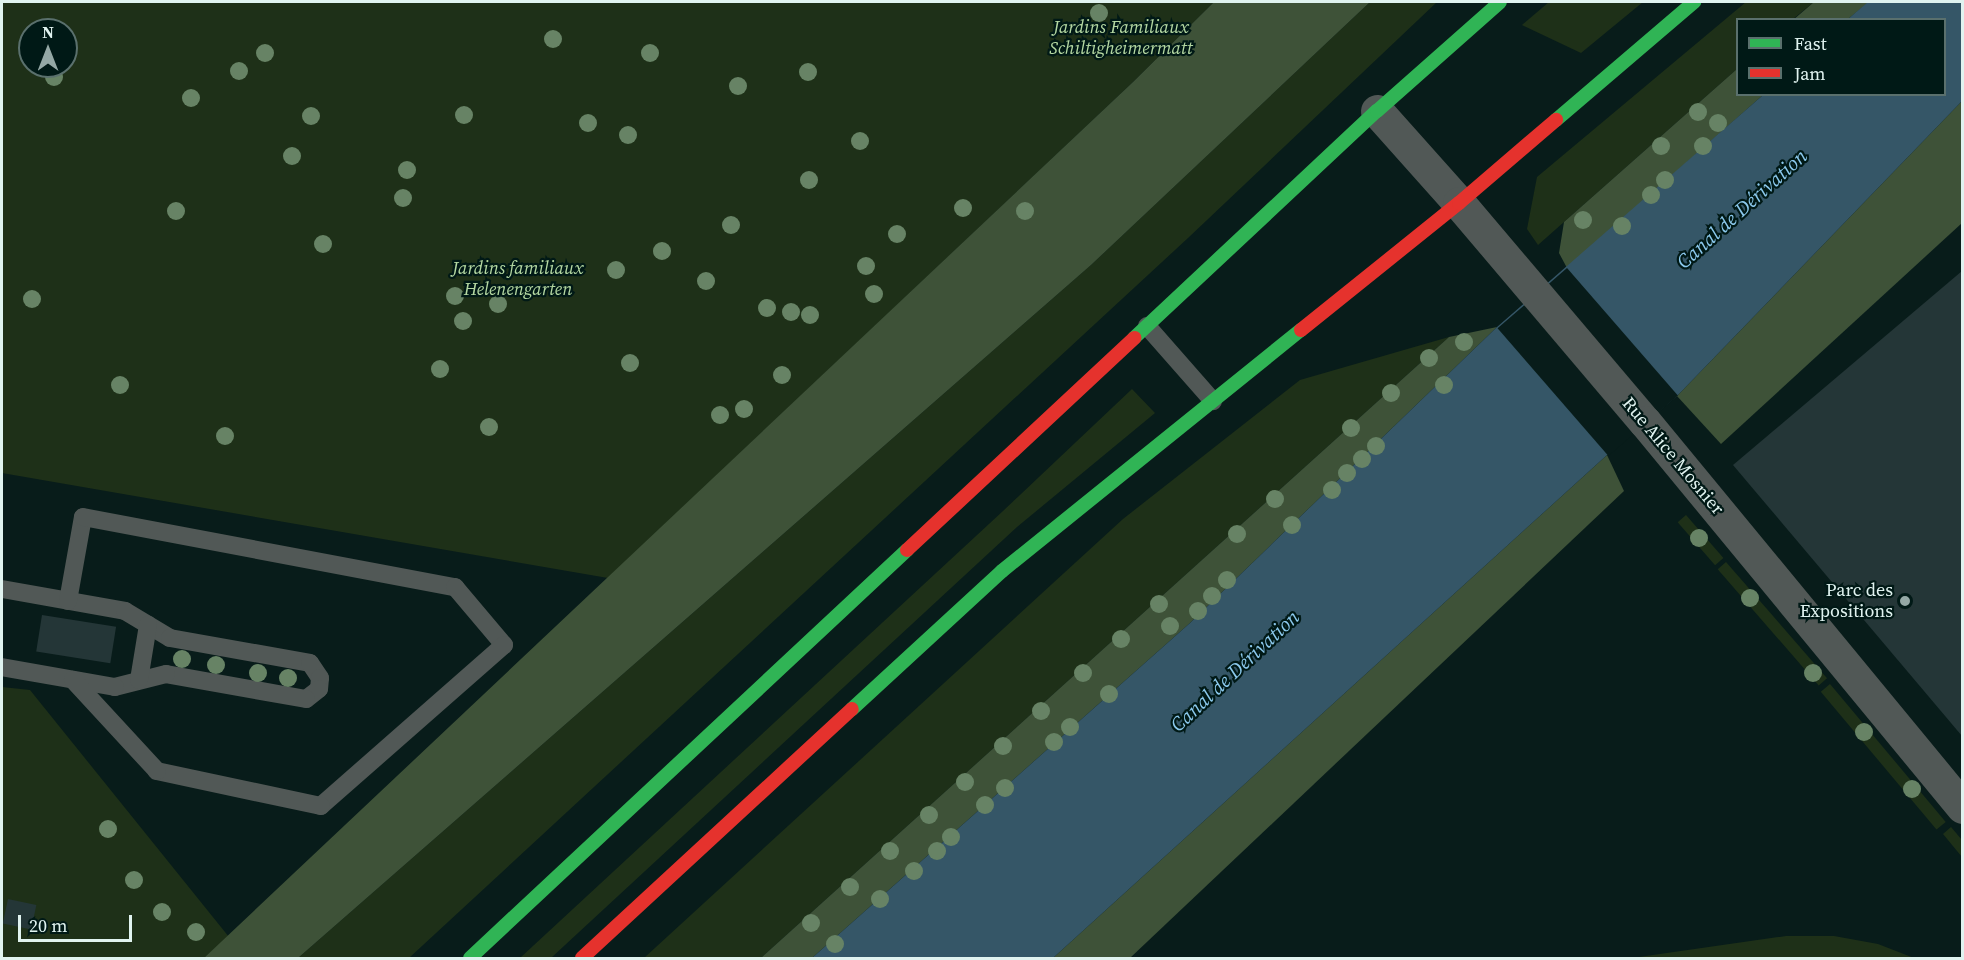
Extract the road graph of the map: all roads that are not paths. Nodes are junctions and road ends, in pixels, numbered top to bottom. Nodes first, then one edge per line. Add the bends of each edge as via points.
1 (1500, 2) edge
2 (1694, 2) edge
3 (1377, 111) junction
4 (1459, 203) junction
5 (1147, 326) junction
6 (1213, 401) junction
7 (2, 590) edge
8 (68, 601) junction
9 (148, 625) junction
10 (2, 666) edge
11 (73, 680) junction
12 (139, 680) junction
13 (1962, 807) edge
14 (470, 958) edge
15 (582, 958) edge

1 - 3 main road
2 - 4 main road
3 - 4 street, Rue Alice Mosnier
3 - 5 main road
4 - 6 main road
4 - 13 street, Rue Alice Mosnier via 1646,422
5 - 6 lane
5 - 14 main road
6 - 15 main road via 1002,571
7 - 8 lane
8 - 9 lane via 125,611
8 - 11 lane via 83,517 455,587 504,645 321,806 157,771
9 - 12 lane
9 - 12 lane via 170,638 310,663 320,678 319,689 306,699 166,674
10 - 11 lane
11 - 12 lane via 116,687

